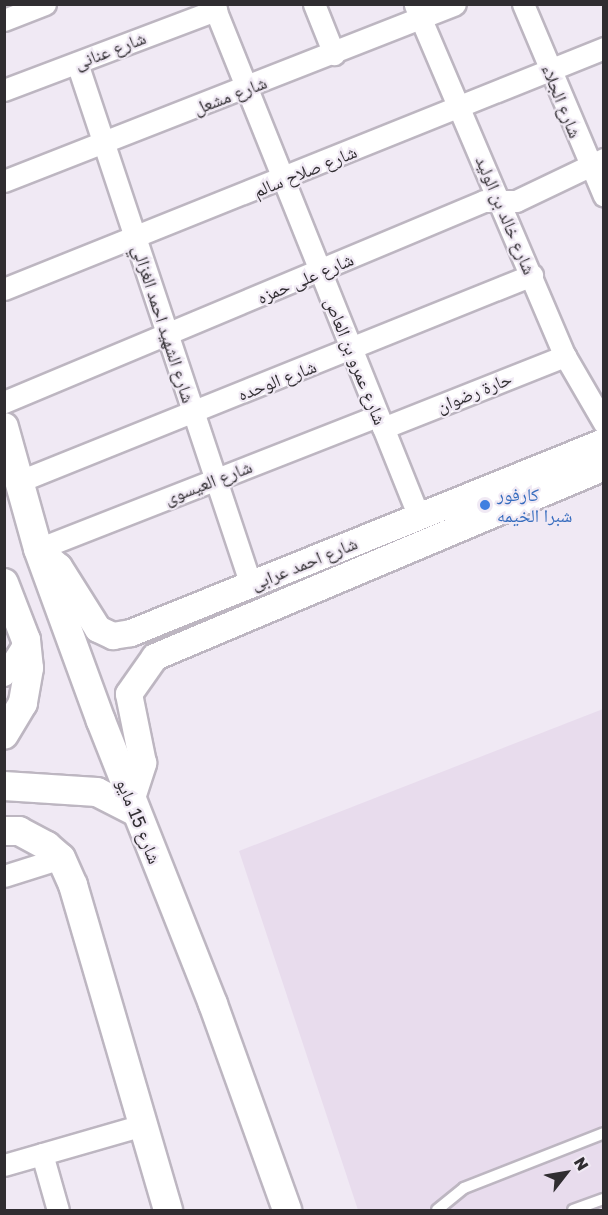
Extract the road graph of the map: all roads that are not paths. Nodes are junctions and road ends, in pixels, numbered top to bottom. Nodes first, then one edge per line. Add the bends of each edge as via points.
1 (45, 4) edge
2 (314, 4) edge
3 (454, 4) edge
4 (523, 4) edge
5 (214, 7) edge
6 (418, 11) edge
7 (7, 14) edge
8 (603, 48) edge
9 (334, 54) junction
10 (77, 63) junction
11 (550, 70) junction
12 (247, 89) junction
13 (4, 90) edge
14 (460, 108) junction
15 (104, 143) junction
16 (596, 163) edge
17 (284, 180) junction
18 (4, 181) edge
19 (603, 196) edge
20 (499, 200) junction
21 (135, 238) junction
22 (321, 272) junction
23 (532, 275) junction
24 (4, 289) edge
25 (168, 337) junction
26 (352, 351) junction
27 (566, 356) junction
28 (4, 402) edge
29 (194, 413) junction
30 (380, 422) junction
31 (603, 423) edge
32 (4, 427) edge
33 (603, 442) edge
34 (603, 467) edge
35 (216, 480) junction
36 (20, 481) junction
37 (419, 517) junction
38 (38, 549) junction
39 (4, 583) edge
40 (251, 585) junction
41 (26, 640) junction
42 (4, 675) edge
43 (4, 735) edge
44 (4, 786) edge
45 (133, 806) junction
46 (4, 831) edge
47 (61, 858) junction
48 (4, 876) edge
49 (143, 1125) junction
50 (603, 1133) edge
51 (42, 1154) junction
52 (4, 1164) edge
53 (603, 1199) edge
54 (58, 1210) edge
55 (168, 1210) edge
56 (287, 1210) edge
57 (437, 1210) edge
58 (573, 1210) edge

1 - 7 street
2 - 9 street
3 - 6 street, شارع مشعل
4 - 11 street, شارع الجلاء
5 - 10 street, شارع عنانى
5 - 12 street, شارع عمرو بن العاص
6 - 9 street, شارع مشعل
6 - 14 street, شارع خالد بن الوليد
8 - 11 street, شارع صلاح سالم
9 - 12 street, شارع مشعل
10 - 13 street, شارع عنانى
10 - 15 street, شارع الشهيد احمد الغزالي
11 - 14 street, شارع صلاح سالم
11 - 16 street, شارع الجلاء
12 - 15 street, شارع مشعل
12 - 17 street, شارع عمرو بن العاص
14 - 17 street, شارع صلاح سالم
14 - 20 street, شارع خالد بن الوليد
15 - 18 street, شارع مشعل
15 - 21 street, شارع الشهيد احمد الغزالي
16 - 19 street, شارع الجلاء
16 - 20 street, شارع على حمزه via 516,201
17 - 21 street, شارع صلاح سالم
17 - 22 street, شارع عمرو بن العاص
20 - 22 street, شارع على حمزه via 484,201
20 - 23 street, شارع خالد بن الوليد
21 - 24 street, شارع صلاح سالم
21 - 25 street, شارع الشهيد احمد الغزالي
22 - 25 street, شارع على حمزه
22 - 26 street, شارع عمرو بن العاص
23 - 26 street, شارع الوحده
23 - 27 street, شارع خالد بن الوليد
25 - 28 street, شارع على حمزه
25 - 29 street, شارع الشهيد احمد الغزالي
26 - 29 street, شارع الوحده
26 - 30 street, شارع عمرو بن العاص
27 - 30 street, حارة رضوان
27 - 31 street, شارع خالد بن الوليد
29 - 35 street, شارع الشهيد احمد الغزالي
29 - 36 street, شارع الوحده
30 - 35 street, شارع العيسوى
30 - 37 street, شارع عمرو بن العاص
32 - 36 main road, شارع 15 مايو
33 - 37 street, شارع احمد عرابى
34 - 45 street, شارع احمد عرابى via 155,657 129,694 143,763
35 - 38 street, شارع العيسوى
35 - 40 street, شارع الشهيد احمد الغزالي
36 - 38 main road, شارع 15 مايو
37 - 40 street, شارع احمد عرابى
38 - 40 street, شارع احمد عرابى via 59,567 91,624 113,636
38 - 45 main road, شارع 15 مايو
39 - 41 main road
41 - 42 street
41 - 43 main road via 29,669 23,703
44 - 45 main road via 96,792
45 - 56 main road, شارع 15 مايو
46 - 47 main road via 28,834
47 - 48 street
47 - 49 main road via 74,885
49 - 51 street
49 - 55 main road
50 - 57 lane via 464,1188
51 - 52 street
51 - 54 street
53 - 58 lane

